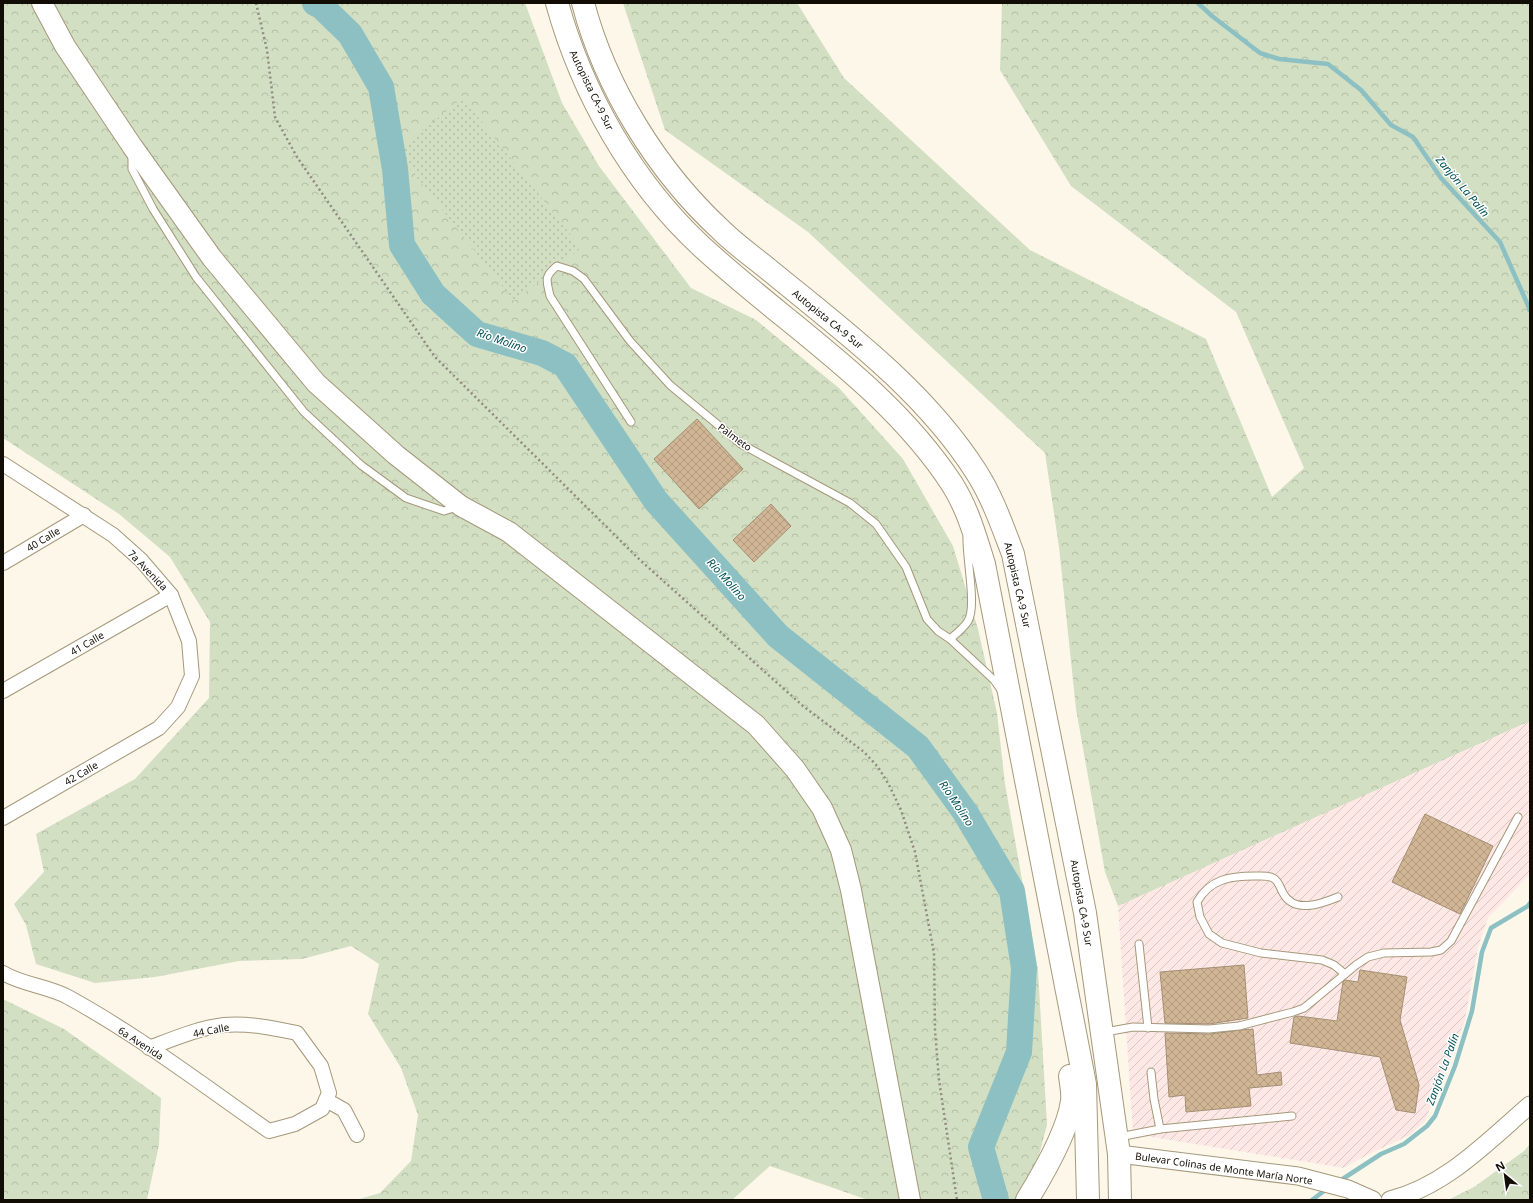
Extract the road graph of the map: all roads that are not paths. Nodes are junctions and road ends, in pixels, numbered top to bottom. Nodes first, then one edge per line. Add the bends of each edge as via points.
1 (42, 3) edge
2 (557, 3) edge
3 (583, 3) edge
4 (132, 146) junction
5 (632, 422) dead end
6 (3, 464) edge
7 (461, 506) junction
8 (84, 515) junction
9 (969, 517) junction
10 (3, 563) edge
11 (171, 594) junction
12 (950, 639) junction
13 (3, 691) edge
14 (1012, 706) junction
15 (159, 728) joint
16 (1518, 817) dead end
17 (3, 818) edge
18 (1338, 897) dead end
19 (1139, 944) dead end
20 (1061, 952) junction
21 (3, 972) edge
22 (1345, 974) junction
23 (1148, 1028) junction
24 (1102, 1032) junction
25 (149, 1048) junction
26 (1151, 1072) dead end
27 (328, 1097) junction
28 (1530, 1105) edge
29 (1292, 1116) dead end
30 (1160, 1128) junction
31 (357, 1135) dead end
32 (1118, 1146) junction
33 (1031, 1192) edge
34 (910, 1200) edge
35 (1088, 1200) edge
36 (1120, 1200) edge
37 (1373, 1200) edge
38 (1390, 1200) edge

1 - 4 main road via 65,46
2 - 9 highway, Autopista CA-9 Sur via 579,68 602,114 651,191 701,246 859,380 914,432 952,485
3 - 24 highway, Autopista CA-9 Sur via 601,59 623,103 648,146 672,177 720,230 900,379 975,469 996,507 1013,554 1043,698 1085,913
4 - 7 main road via 212,258 316,383 396,455
4 - 7 lane via 132,169 153,210 196,277 304,412 360,465 406,498 444,511
5 - 12 lane, Palmeto via 550,296 546,280 549,272 557,266 573,270 584,280 630,341 670,386 741,444 850,503 876,524 906,567 928,619 938,631
6 - 8 street, 7a Avenida
7 - 34 main road via 508,532 756,726 795,769 822,808 841,850 852,890
8 - 10 street, 40 Calle
8 - 11 street, 7a Avenida via 113,535 141,560
9 - 12 lane via 966,549 971,606 969,621
9 - 14 highway, Autopista CA-9 Sur via 984,564
11 - 13 street, 41 Calle
11 - 15 street, 7a Avenida via 189,641 192,676 178,707
12 - 14 lane via 994,680
14 - 20 highway, Autopista CA-9 Sur
15 - 17 street, 42 Calle
16 - 22 lane via 1451,941 1441,950 1431,952 1384,953 1368,957
18 - 22 lane via 1318,905 1300,905 1288,901 1275,879 1236,876 1217,881 1203,891 1197,902 1200,917 1210,934 1222,943 1260,953 1322,960
19 - 23 lane
20 - 33 highway via 1060,982 1072,1101 1061,1136
20 - 35 highway, Autopista CA-9 Sur via 1085,1084
21 - 25 street, 6a Avenida via 12,978 67,996
22 - 23 lane via 1304,1008 1293,1012 1239,1026 1209,1029
23 - 24 lane via 1133,1027
24 - 32 highway, Autopista CA-9 Sur
25 - 27 street, 6a Avenida via 269,1131 295,1124 322,1109
25 - 27 street, 44 Calle via 190,1033 223,1025 264,1026 297,1033 321,1066
26 - 30 lane
27 - 31 street via 344,1110
28 - 38 street via 1447,1174 1426,1187
29 - 30 lane
30 - 32 lane
32 - 36 highway, Autopista CA-9 Sur
32 - 37 street, Bulevar Colinas de Monte María Norte via 1298,1176 1348,1189

